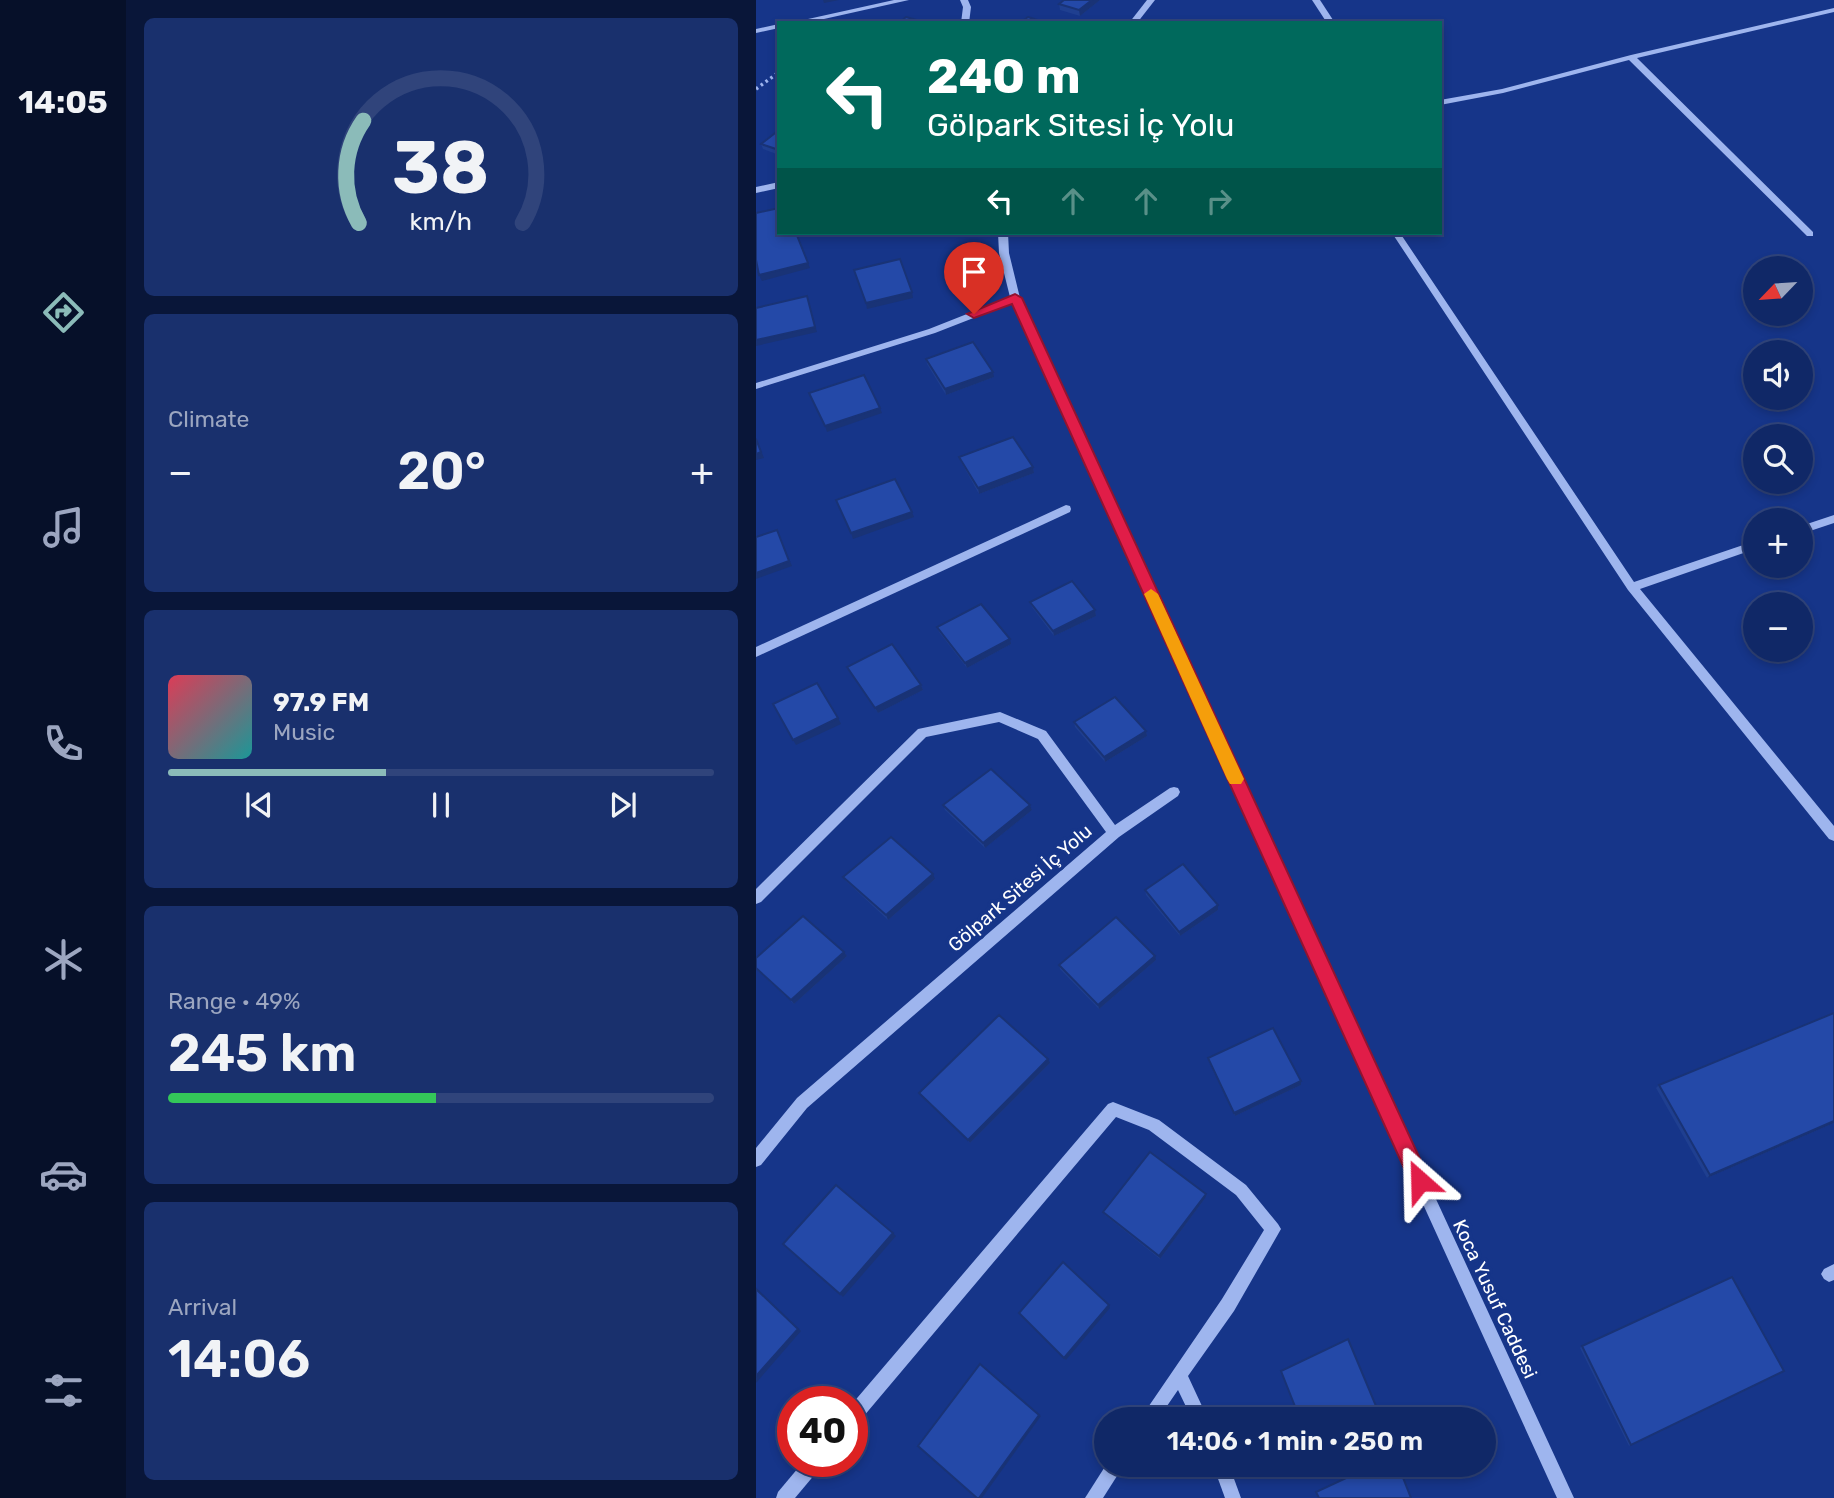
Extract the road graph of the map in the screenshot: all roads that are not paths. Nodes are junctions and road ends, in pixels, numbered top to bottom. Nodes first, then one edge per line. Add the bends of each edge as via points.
1 (905, 0) edge
2 (964, 0) edge
3 (1151, 0) edge
4 (1316, 0) edge
5 (1834, 10) edge
6 (804, 21) edge
7 (964, 21) edge
8 (1135, 21) edge
9 (1330, 21) edge
10 (777, 26) edge
11 (756, 31) edge
12 (1631, 57) junction
13 (1442, 103) edge
14 (777, 185) edge
15 (756, 190) edge
16 (1810, 233) dead end
17 (1003, 235) edge
18 (1396, 235) edge
19 (1015, 298) junction
20 (756, 386) edge
21 (1066, 509) dead end
22 (1834, 519) edge
23 (1813, 526) edge
24 (1743, 549) edge
25 (1632, 587) junction
26 (756, 652) edge
27 (1174, 792) dead end
28 (1114, 833) junction
29 (1834, 835) edge
30 (756, 898) edge
31 (756, 1160) edge
32 (1179, 1375) junction
33 (868, 1398) edge
34 (1156, 1407) edge
35 (1194, 1407) edge
36 (802, 1477) edge
37 (1108, 1477) edge
38 (1225, 1477) edge
39 (784, 1498) edge
40 (1093, 1498) edge
41 (1233, 1498) edge
42 (1566, 1498) edge

1 - 6 street
2 - 7 street
3 - 8 street
4 - 9 street
5 - 12 street
10 - 11 street
12 - 13 street
12 - 16 street
14 - 15 street
17 - 19 street, Koca Yusuf Caddesi
18 - 25 street
19 - 20 street via 932,331
19 - 42 street, Koca Yusuf Caddesi
21 - 26 street
22 - 23 street
24 - 25 street
25 - 29 street
27 - 28 street
28 - 30 street, Gölpark Sitesi İç Yolu via 1042,735 1000,717 922,733
28 - 31 street, Gölpark Sitesi İç Yolu via 802,1103
32 - 33 street via 1273,1229 1241,1190 1154,1125 1113,1109
32 - 34 street
32 - 35 street
36 - 39 street
37 - 40 street
38 - 41 street

